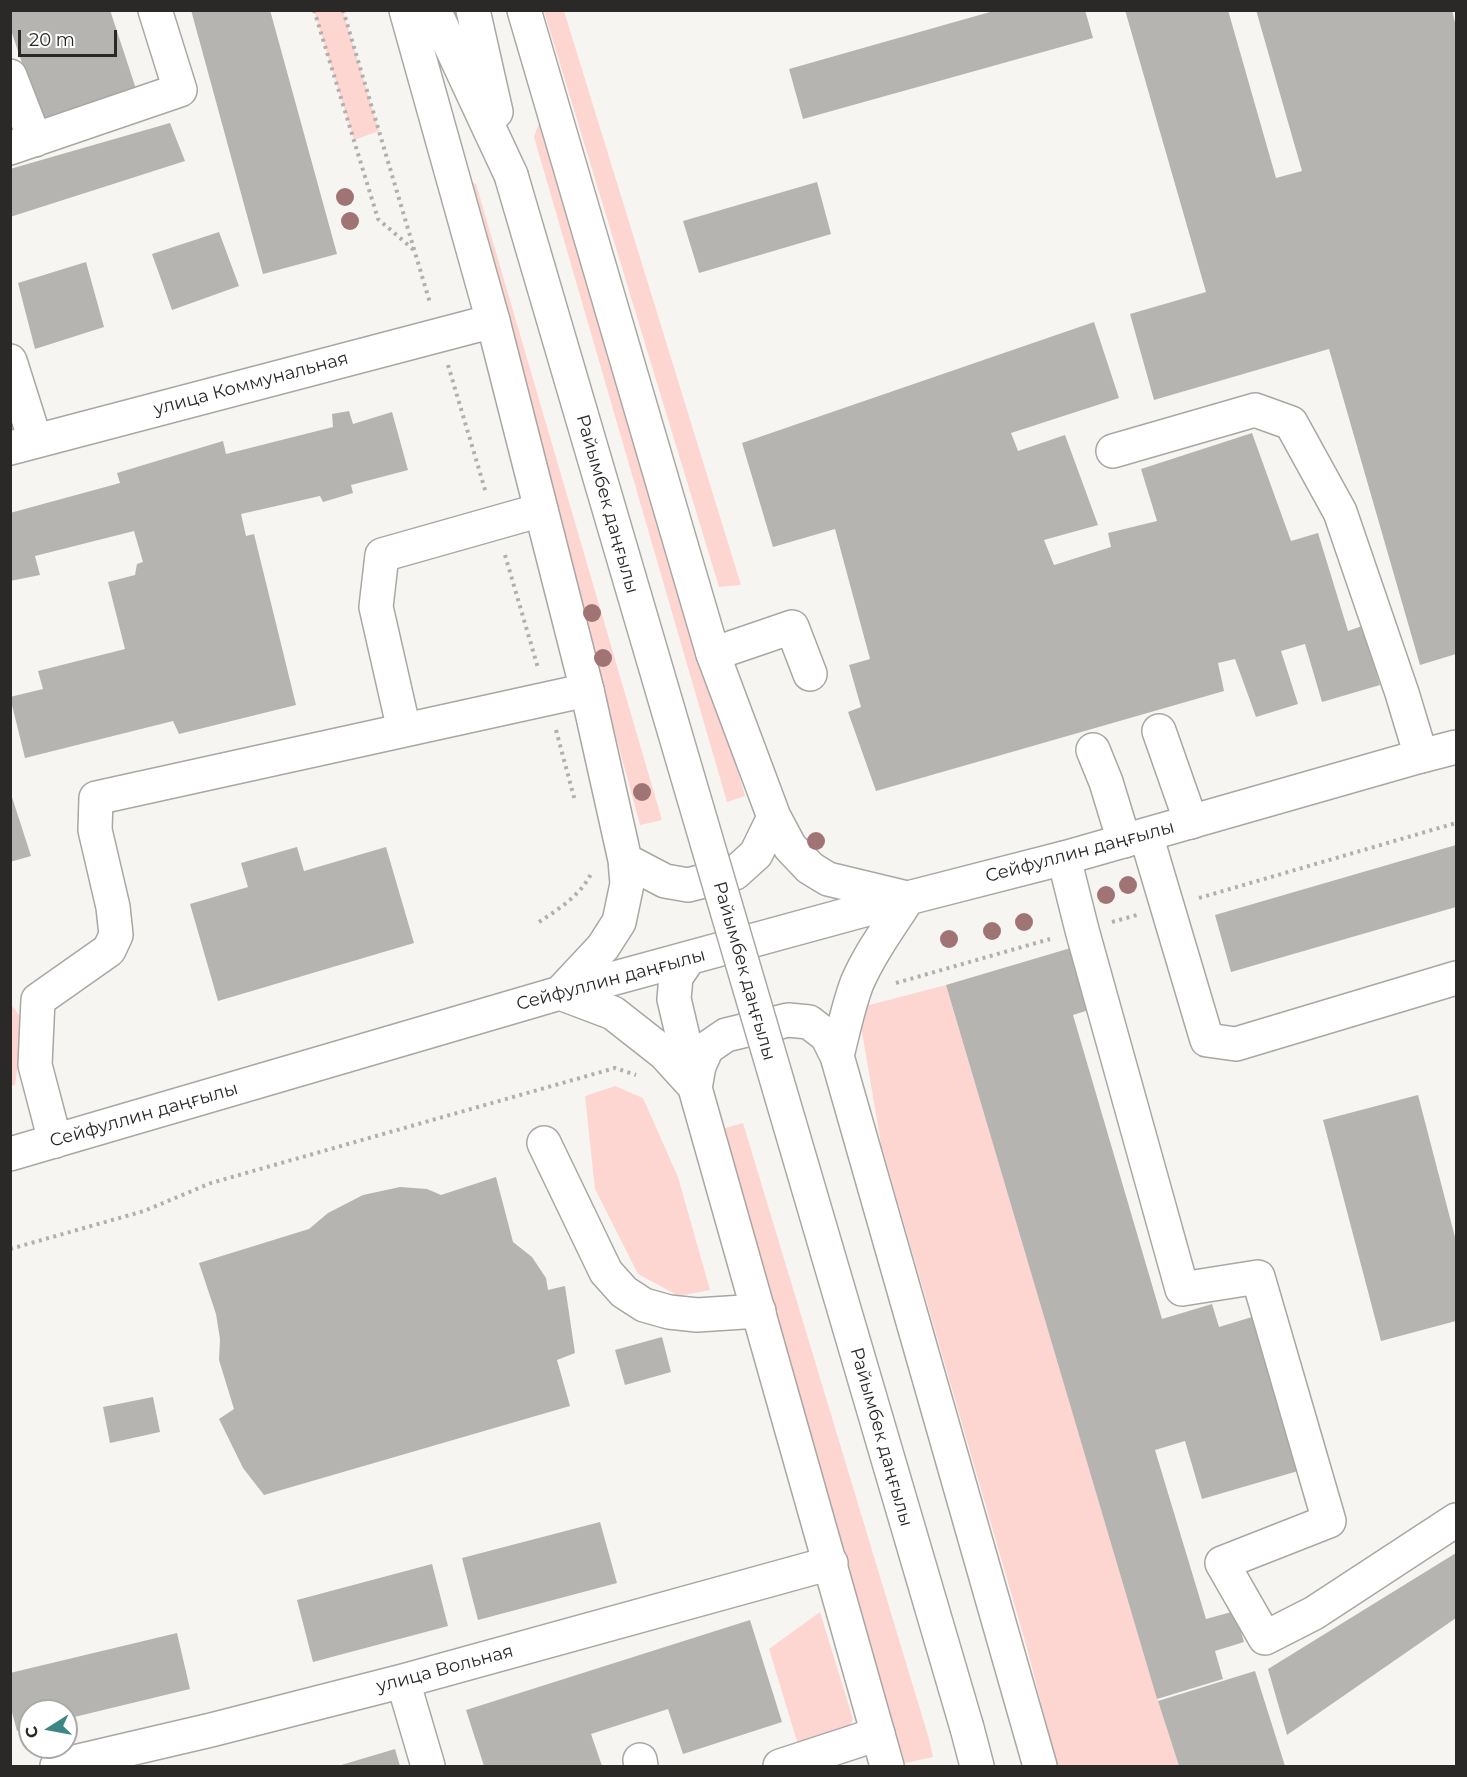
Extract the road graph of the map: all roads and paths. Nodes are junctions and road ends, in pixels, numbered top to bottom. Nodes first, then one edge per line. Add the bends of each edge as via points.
1 (155, 10) edge
2 (314, 10) edge
3 (343, 10) edge
4 (406, 10) edge
5 (434, 10) edge
6 (473, 10) edge
7 (525, 10) edge
8 (10, 76) edge
9 (22, 144) edge
10 (511, 175) junction
11 (415, 251) junction
12 (493, 321) junction
13 (440, 335) junction
14 (10, 361) edge
15 (23, 444) edge
16 (1113, 451) dead end
17 (541, 510) junction
18 (495, 523) junction
19 (713, 654) junction
20 (810, 674) dead end
21 (587, 690) junction
22 (547, 699) junction
23 (404, 730) junction
24 (1159, 731) dead end
25 (1456, 747) edge
26 (1093, 750) dead end
27 (1420, 756) junction
28 (578, 812) dead end
29 (774, 817) junction
30 (1191, 822) junction
31 (1135, 838) junction
32 (1064, 858) junction
33 (625, 860) junction
34 (593, 868) dead end
35 (908, 898) junction
36 (539, 922) dead end
37 (689, 958) junction
38 (1456, 978) edge
39 (560, 993) junction
40 (837, 1056) junction
41 (644, 1082) dead end
42 (695, 1088) junction
43 (55, 1141) junction
44 (544, 1143) dead end
45 (10, 1154) edge
46 (10, 1249) edge
47 (759, 1311) junction
48 (1456, 1520) edge
49 (831, 1563) junction
50 (403, 1681) junction
51 (878, 1734) junction
52 (57, 1767) edge
53 (428, 1767) edge
54 (780, 1767) edge
55 (887, 1767) edge
56 (977, 1767) edge
57 (1040, 1767) edge

1 - 9 main road via 180,90
2 - 11 path via 378,219
3 - 11 path
4 - 12 main road
5 - 10 main road, Райымбек даңғылы
6 - 10 main road, Райымбек даңғылы
7 - 19 main road
8 - 9 main road
10 - 56 main road, Райымбек даңғылы, bridge
11 - 13 path
12 - 13 main road, улица Коммунальная
12 - 17 main road
13 - 15 main road, улица Коммунальная
13 - 18 path
14 - 15 main road
16 - 27 main road via 1255,410 1291,423 1340,512
17 - 18 main road
17 - 21 main road
18 - 22 path
18 - 23 main road via 382,555 376,607
19 - 20 main road via 792,627
19 - 29 main road
21 - 22 main road
21 - 33 main road
22 - 23 main road
22 - 28 path
23 - 43 main road via 96,798 95,830 116,935 109,950 38,1000 35,1065
24 - 30 main road
25 - 27 main road, Сейфуллин даңғылы
26 - 31 main road
27 - 30 main road, Сейфуллин даңғылы
29 - 33 main road via 756,854 735,873 688,885 665,881
29 - 35 main road via 790,847 810,868 828,879
30 - 31 main road, Сейфуллин даңғылы
31 - 32 main road, Сейфуллин даңғылы
31 - 38 main road via 1207,1040 1236,1044
32 - 35 main road, Сейфуллин даңғылы
32 - 48 main road via 1182,1289 1258,1278 1329,1521 1222,1563 1265,1638 1314,1613
33 - 39 main road via 627,884 619,921 603,947
34 - 36 path via 588,880 567,903
35 - 37 main road, Сейфуллин даңғылы
35 - 40 main road via 858,982
37 - 39 main road, Сейфуллин даңғылы
37 - 42 main road via 676,977 674,999
39 - 42 main road via 613,1013 664,1053
39 - 43 main road, Сейфуллин даңғылы
40 - 42 main road via 827,1036 810,1022 788,1020 726,1035 707,1048
40 - 57 main road
41 - 46 path via 615,1068 211,1183 144,1211
42 - 47 main road
43 - 45 main road, Сейфуллин даңғылы
44 - 47 main road via 606,1272 624,1292 644,1305 697,1316
47 - 49 main road
49 - 50 main road, улица Вольная
49 - 51 main road
50 - 52 main road, улица Вольная
50 - 53 main road
51 - 54 main road
51 - 55 main road

